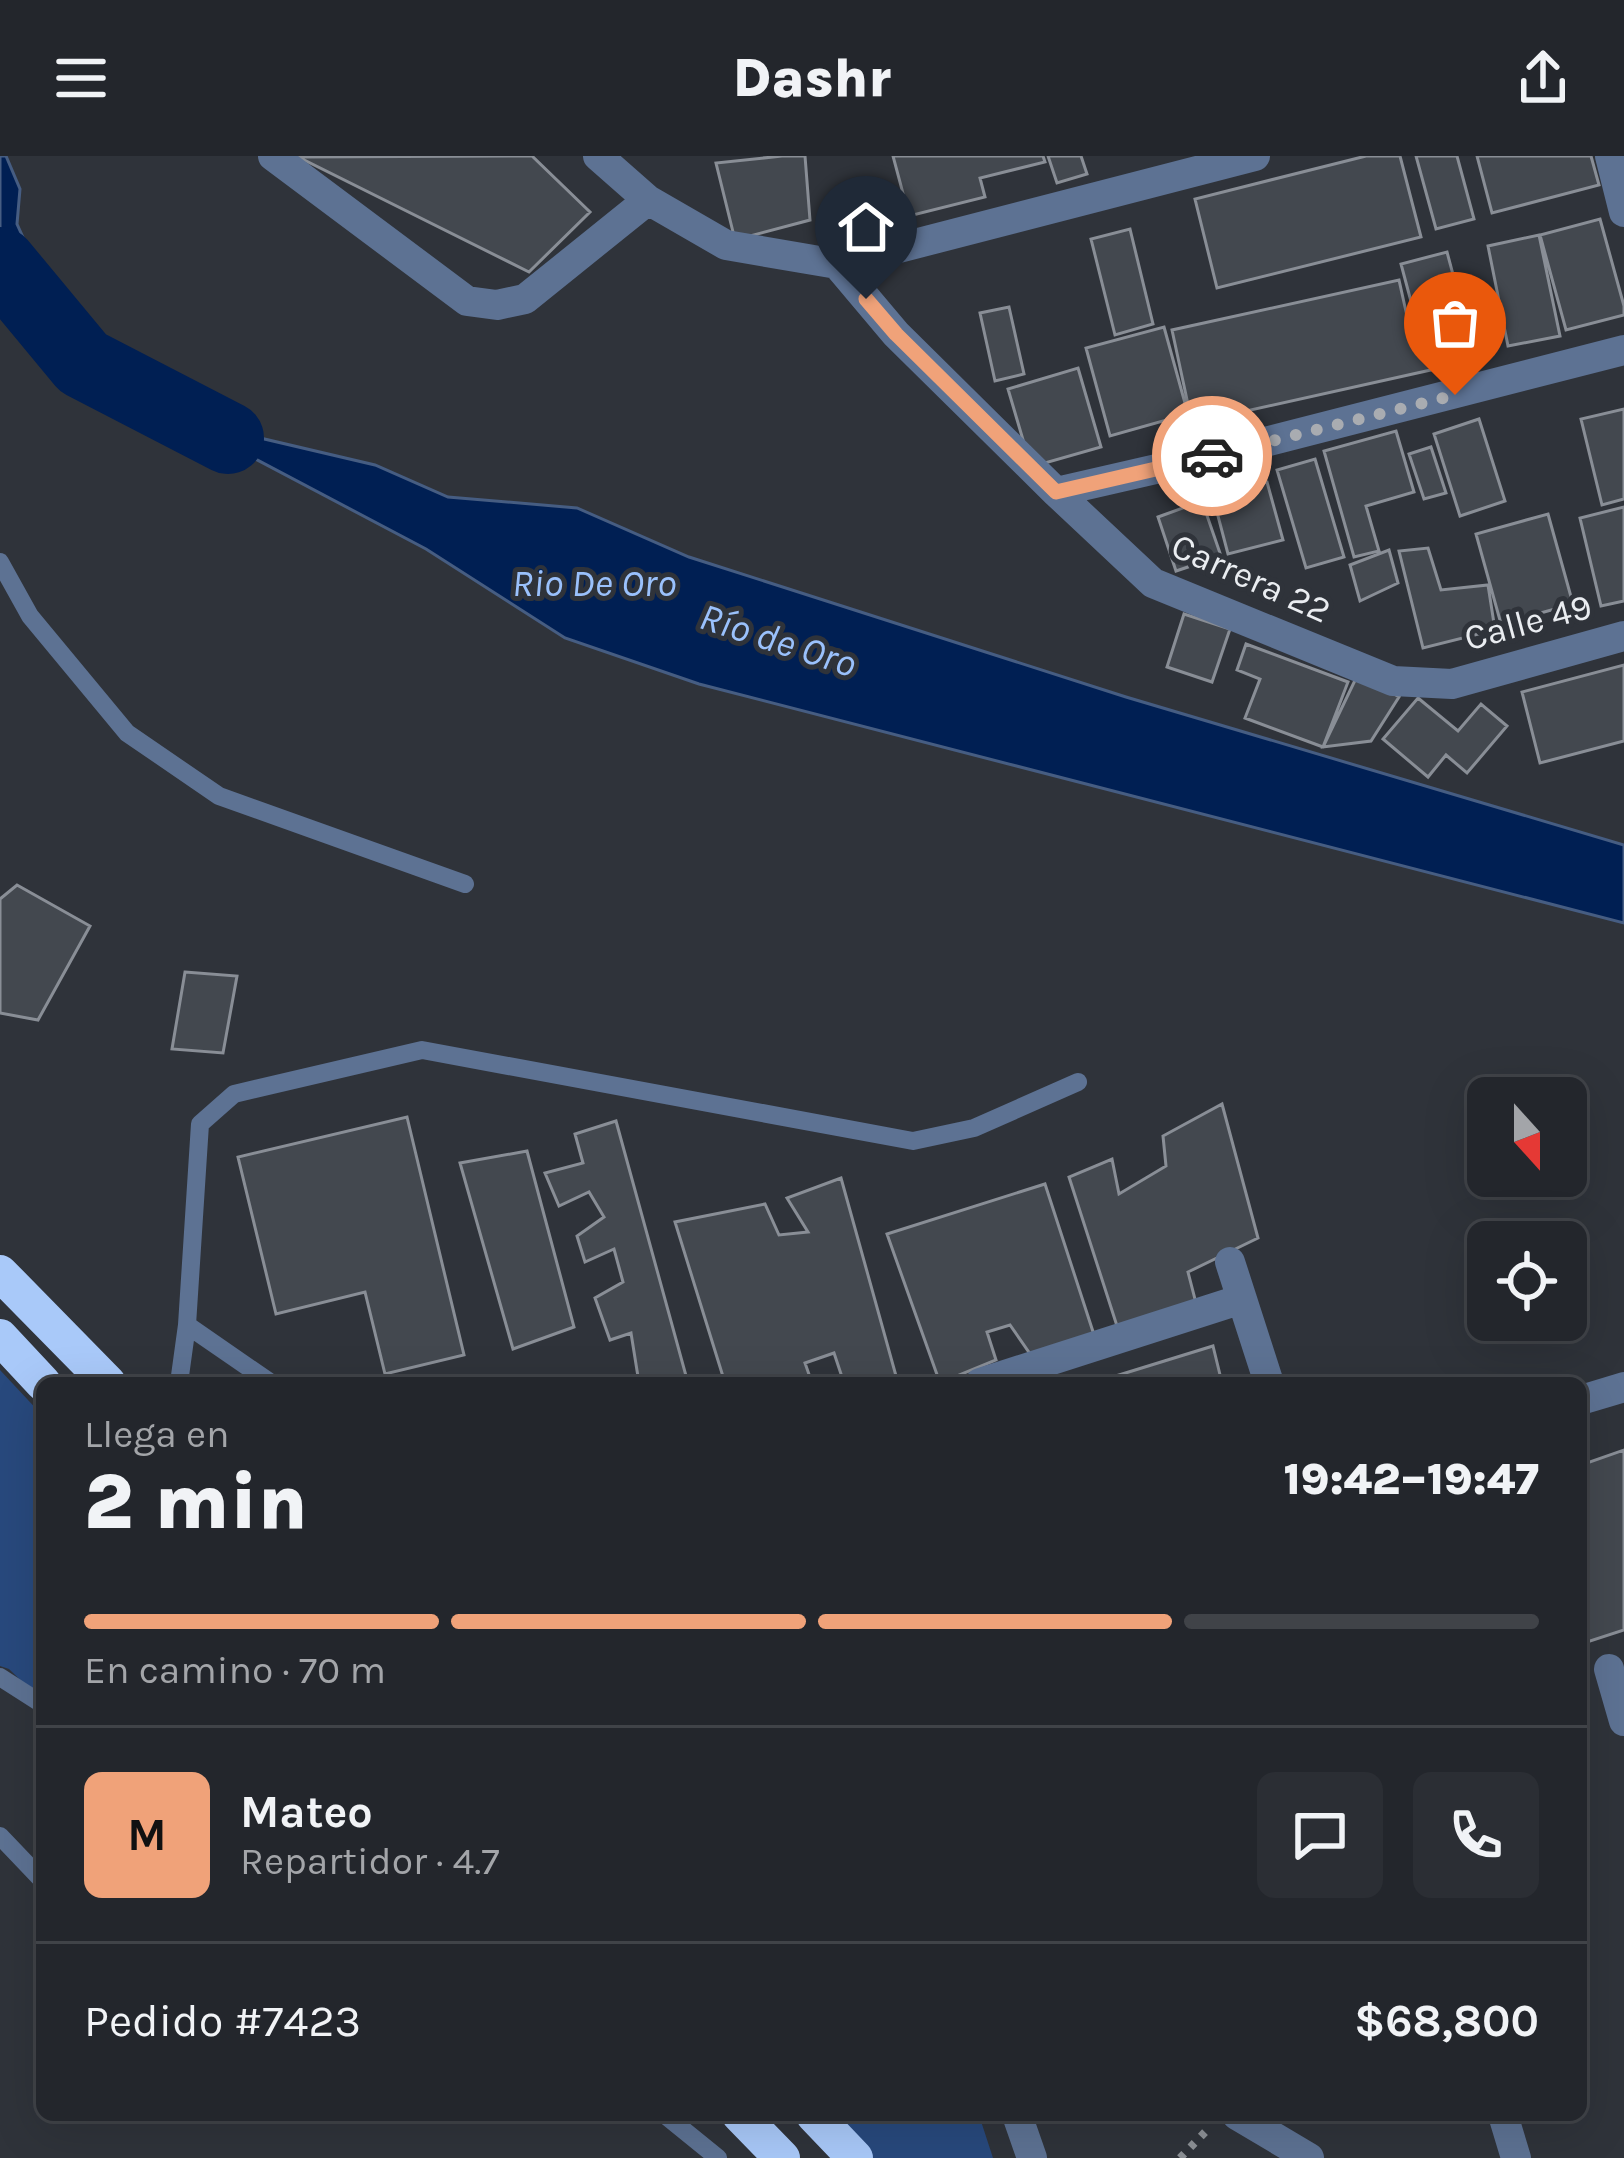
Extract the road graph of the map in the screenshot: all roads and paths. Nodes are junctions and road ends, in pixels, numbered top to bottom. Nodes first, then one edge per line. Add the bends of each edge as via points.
1 (273, 156) edge
2 (598, 156) edge
3 (1255, 156) edge
4 (1610, 156) edge
5 (647, 200) junction
6 (1624, 212) edge
7 (837, 264) junction
8 (1624, 350) edge
9 (1056, 492) junction
10 (0, 562) edge
11 (1624, 636) edge
12 (1452, 684) joint
13 (465, 884) dead end
14 (1078, 1082) dead end
15 (1230, 1262) dead end
16 (0, 1273) edge
17 (1242, 1299) junction
18 (187, 1325) junction
19 (0, 1337) edge
20 (37, 1377) edge
21 (102, 1377) edge
22 (180, 1377) edge
23 (262, 1377) edge
24 (999, 1377) edge
25 (1267, 1377) edge
26 (1624, 1387) edge
27 (1587, 1398) edge
28 (1604, 1670) edge
29 (0, 1678) edge
30 (36, 1701) edge
31 (1624, 1721) edge
32 (0, 1836) edge
33 (36, 1874) edge
34 (672, 2121) edge
35 (746, 2121) edge
36 (820, 2121) edge
37 (1019, 2121) edge
38 (1214, 2121) edge
39 (1247, 2121) edge
40 (1504, 2121) edge
41 (718, 2158) edge
42 (782, 2158) edge
43 (855, 2158) edge
44 (1032, 2158) edge
45 (1180, 2158) edge
46 (1309, 2158) edge
47 (1516, 2158) edge

1 - 5 street via 467,301 497,305 525,298
2 - 5 street
3 - 7 street
4 - 6 street
5 - 7 street via 726,245
7 - 9 street, Carrera 22
8 - 9 street
9 - 12 street, Carrera 22 via 1153,583 1393,681
10 - 13 lane via 30,616 127,733 219,796
11 - 12 street, Calle 49
14 - 18 lane via 974,1128 913,1141 422,1050 234,1094 200,1124
15 - 17 street
16 - 21 highway
17 - 24 street
17 - 25 street
18 - 22 lane
18 - 23 lane
19 - 20 highway
26 - 27 street
28 - 31 street
29 - 30 lane
32 - 33 lane
34 - 41 lane
35 - 42 highway
36 - 43 highway
37 - 44 street
38 - 45 path
39 - 46 street
40 - 47 street

